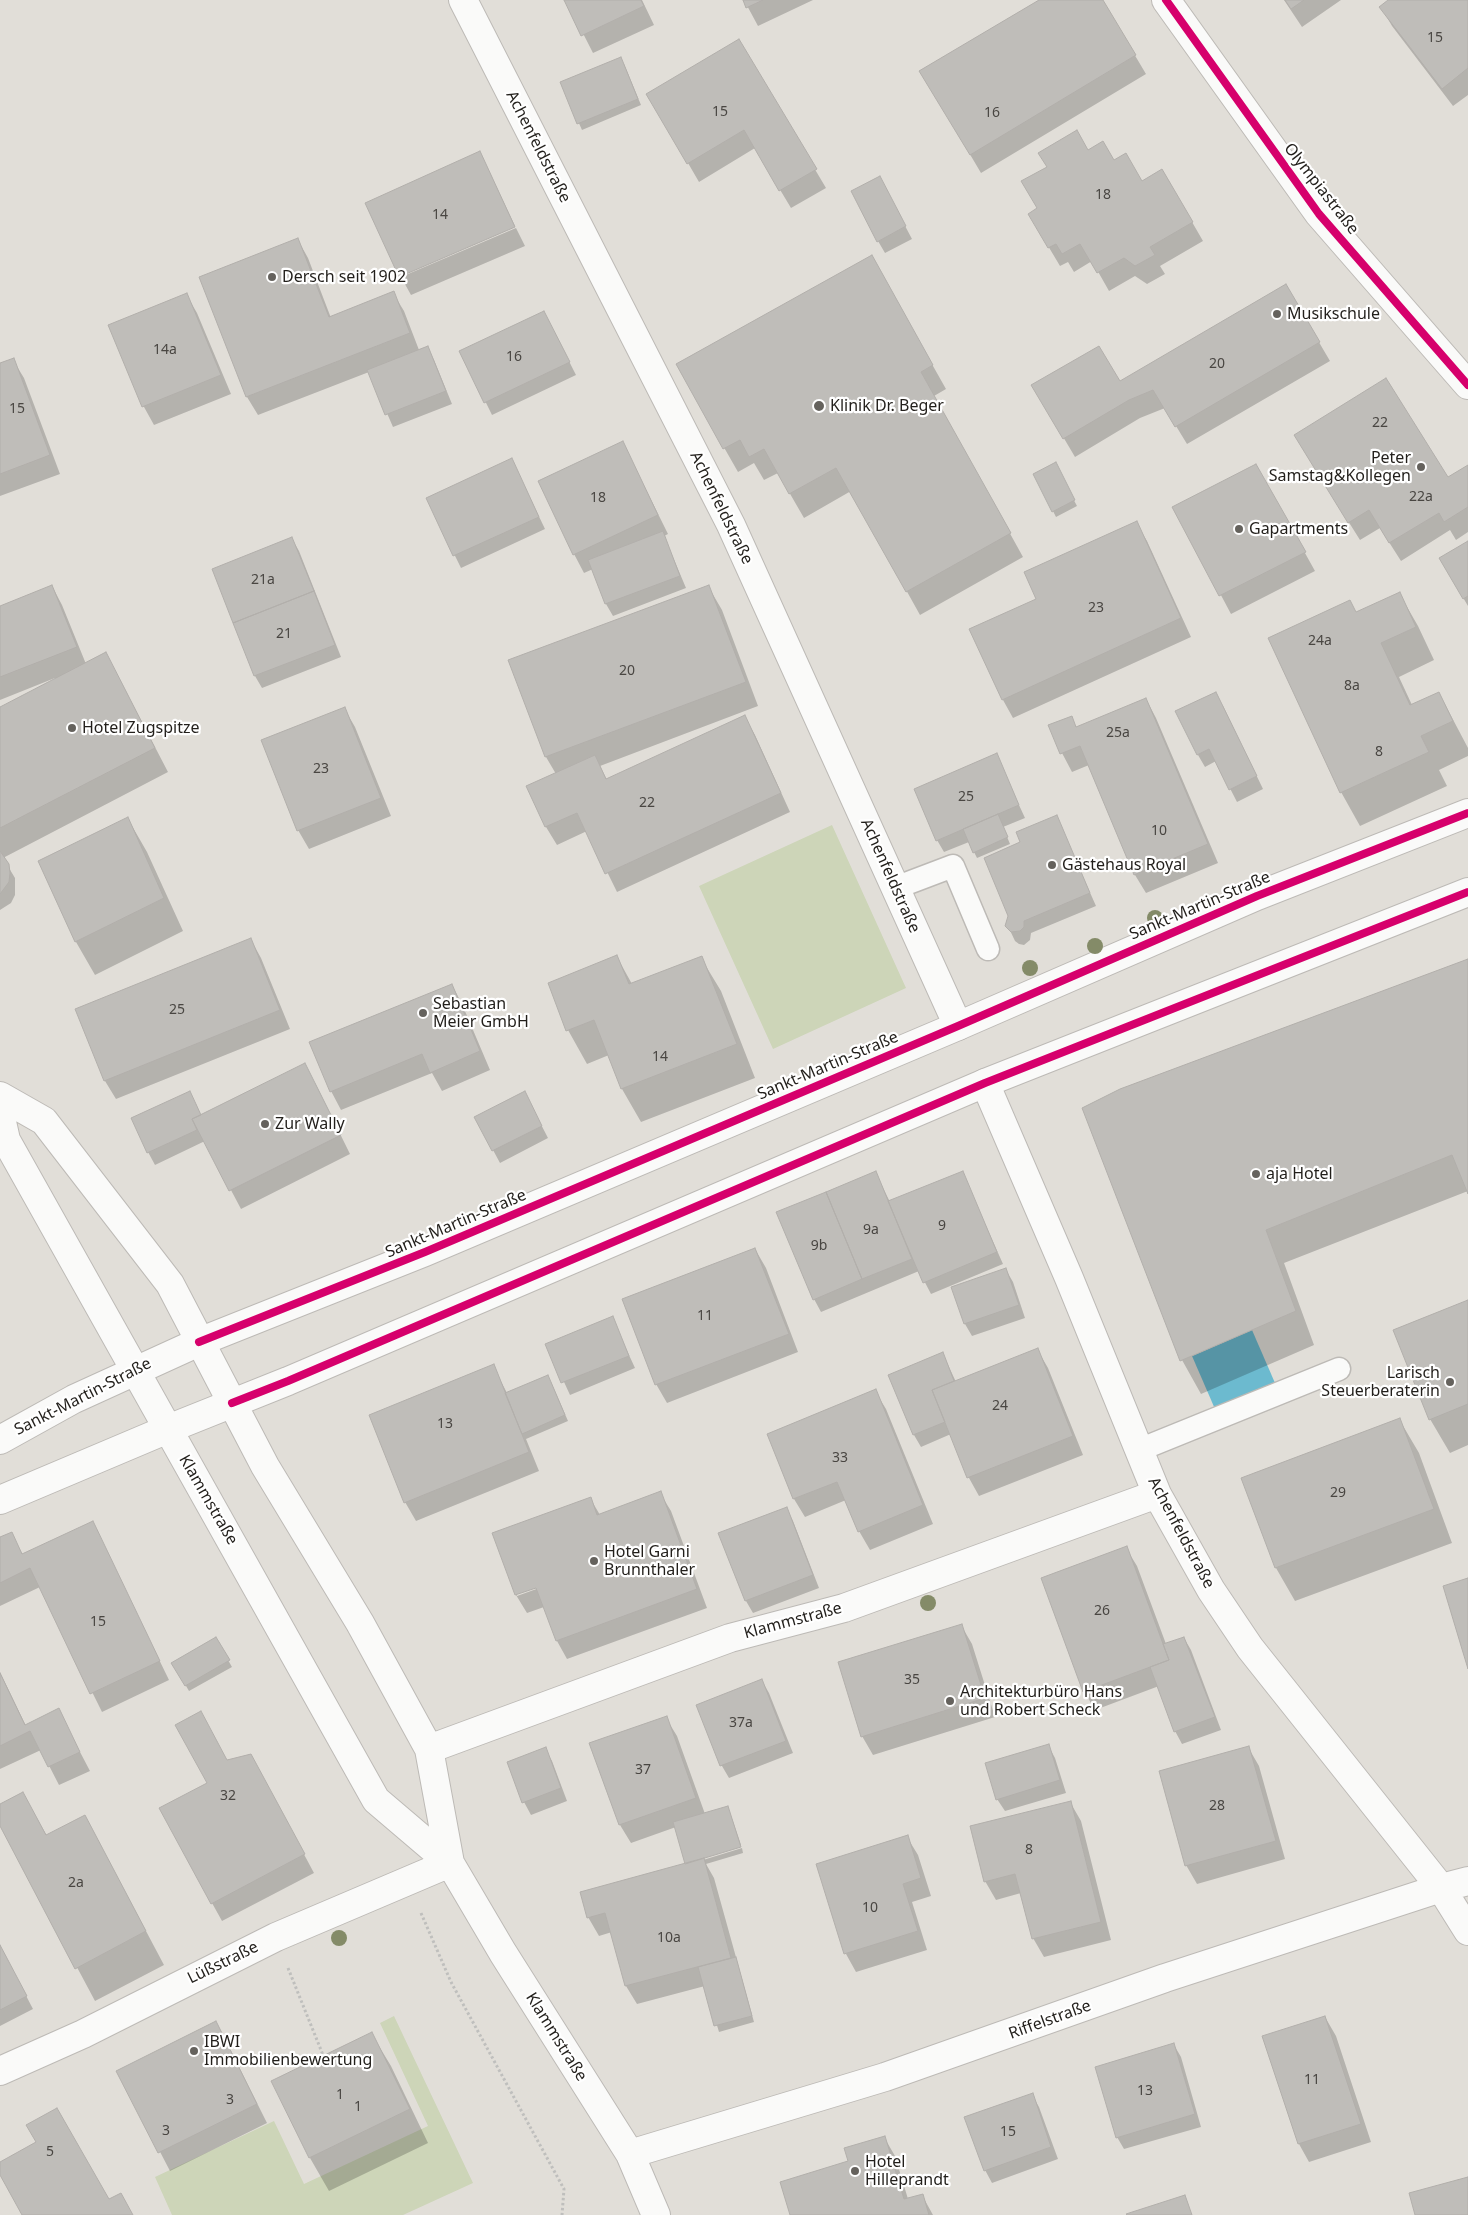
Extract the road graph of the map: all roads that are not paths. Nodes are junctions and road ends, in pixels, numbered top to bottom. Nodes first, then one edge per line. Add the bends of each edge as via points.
1 (463, 0) edge
2 (1166, 0) edge
3 (1468, 385) edge
4 (1468, 813) edge
5 (895, 888) junction
6 (1468, 892) edge
7 (988, 949) dead end
8 (958, 1026) junction
9 (986, 1083) junction
10 (0, 1096) edge
11 (0, 1113) edge
12 (198, 1342) junction
13 (1339, 1369) dead end
14 (134, 1370) junction
15 (232, 1403) junction
16 (168, 1429) junction
17 (0, 1440) edge
18 (1139, 1450) junction
19 (1157, 1494) junction
20 (0, 1500) edge
21 (429, 1749) junction
22 (450, 1862) junction
23 (1468, 1881) edge
24 (1441, 1888) junction
25 (1468, 1930) edge
26 (0, 2071) edge
27 (630, 2154) junction
28 (656, 2215) edge

1 - 5 street, Achenfeldstraße via 731,525
2 - 3 street, Olympiastraße via 1319,214
4 - 8 street, Sankt-Martin-Straße via 1257,896
5 - 7 lane via 953,866
5 - 8 street, Achenfeldstraße
6 - 9 street
8 - 12 street, Sankt-Martin-Straße via 425,1252
9 - 15 street
9 - 18 street, Achenfeldstraße
10 - 12 street, Klammstraße via 44,1121 170,1284
11 - 14 street, Klammstraße via 6,1140
12 - 14 street, Sankt-Martin-Straße
12 - 15 street, Klammstraße
13 - 18 lane
14 - 16 street, Klammstraße
14 - 17 street, Sankt-Martin-Straße
15 - 16 street
15 - 21 street, Klammstraße
16 - 20 street
16 - 22 street, Klammstraße via 376,1800
18 - 19 street, Achenfeldstraße
19 - 21 street, Klammstraße via 844,1608 730,1638
19 - 24 street, Achenfeldstraße via 1211,1590 1250,1648
21 - 22 street, Klammstraße
22 - 26 street, Lüßstraße via 276,1937 83,2034
22 - 27 street, Klammstraße via 503,1953
23 - 24 street, Riffelstraße
24 - 25 street, Achenfeldstraße
24 - 27 street, Riffelstraße via 1165,1978 885,2077
27 - 28 street, Klammstraße

